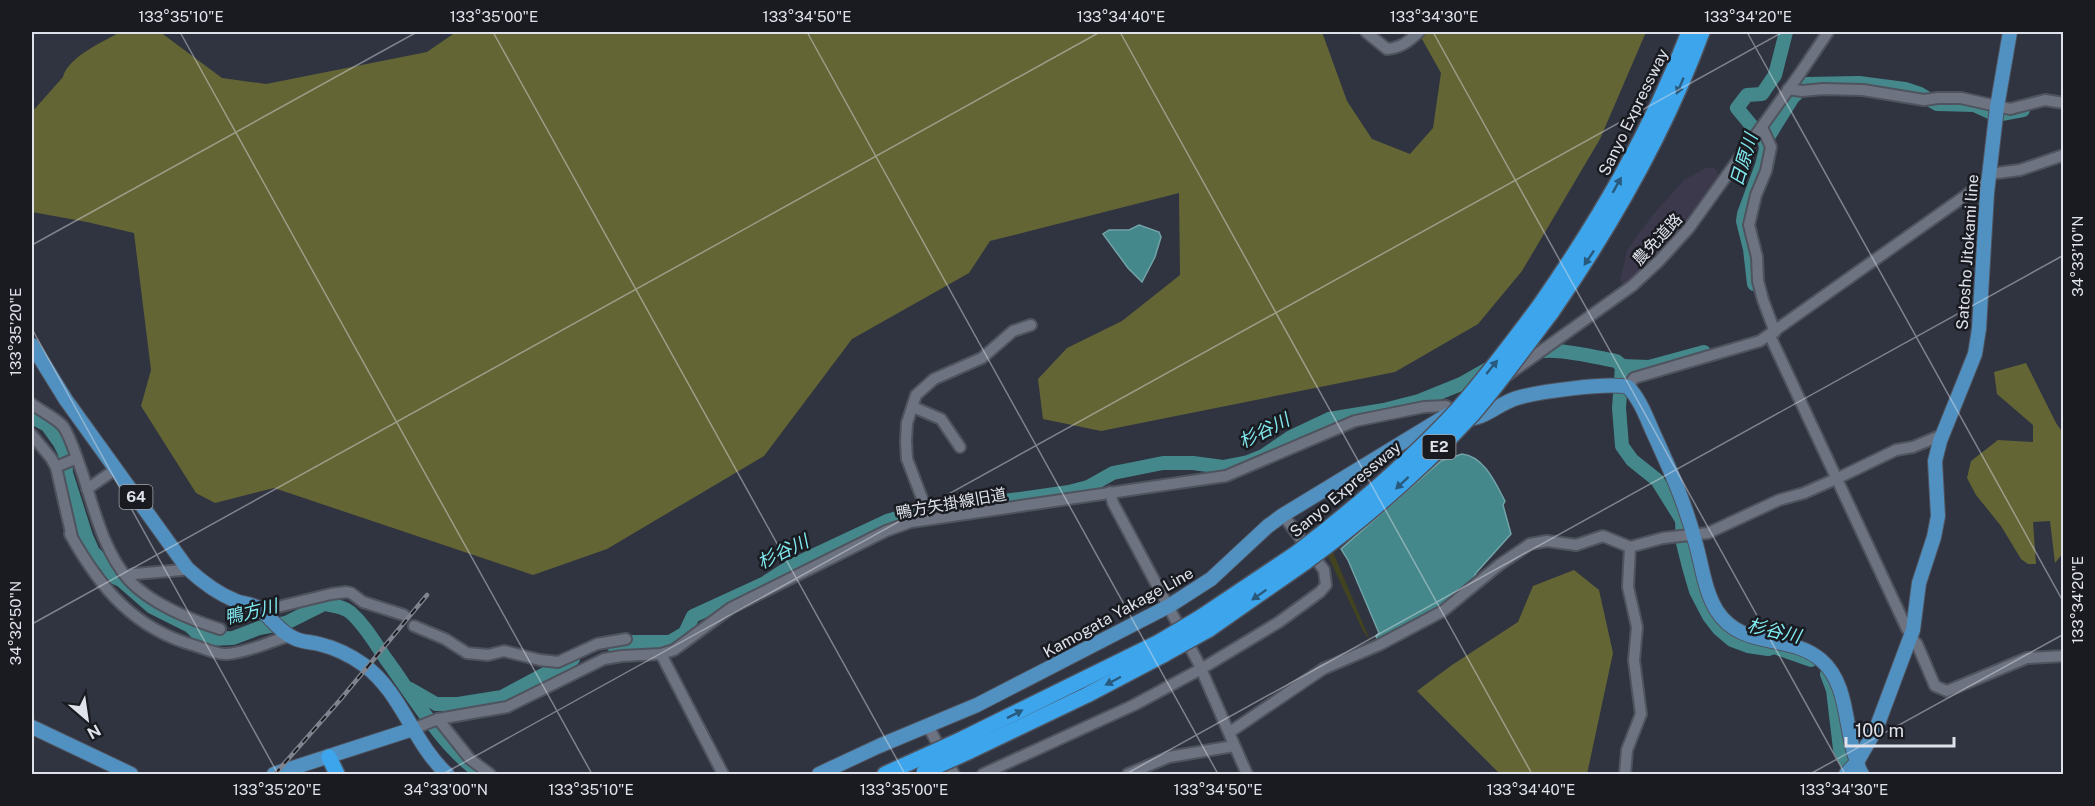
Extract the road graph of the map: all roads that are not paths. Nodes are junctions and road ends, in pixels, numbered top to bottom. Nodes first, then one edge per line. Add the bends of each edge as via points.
1 (1366, 32) edge
2 (1419, 32) edge
3 (1689, 32) edge
4 (1702, 32) edge
5 (1828, 32) edge
6 (2010, 32) edge
7 (1795, 90) junction
8 (2064, 103) edge
9 (1996, 112) junction
10 (1762, 133) junction
11 (2064, 155) edge
12 (1989, 177) junction
13 (1546, 309) junction
14 (1032, 325) dead end
15 (1773, 334) junction
16 (32, 345) edge
17 (1507, 376) junction
18 (1623, 386) junction
19 (1516, 398) junction
20 (32, 404) edge
21 (913, 406) junction
22 (1424, 407) junction
23 (1453, 411) junction
24 (79, 418) junction
25 (1433, 424) junction
26 (63, 426) junction
27 (32, 435) edge
28 (1942, 435) junction
29 (960, 447) dead end
30 (77, 458) junction
31 (58, 467) junction
32 (116, 469) junction
33 (1838, 478) junction
34 (87, 489) junction
35 (1110, 492) junction
36 (926, 514) junction
37 (1283, 515) junction
38 (1688, 536) junction
39 (1630, 547) junction
40 (187, 568) junction
41 (127, 578) junction
42 (1169, 606) junction
43 (264, 614) junction
44 (404, 615) dead end
45 (414, 626) dead end
46 (220, 629) dead end
47 (1912, 634) junction
48 (287, 635) junction
49 (626, 639) dead end
50 (661, 654) junction
51 (2064, 657) edge
52 (1201, 669) junction
53 (436, 719) junction
54 (928, 726) junction
55 (32, 727) edge
56 (416, 728) junction
57 (1230, 732) junction
58 (1234, 746) junction
59 (329, 757) junction
60 (921, 769) edge
61 (1855, 769) edge
62 (131, 774) edge
63 (274, 774) edge
64 (328, 774) edge
65 (337, 774) edge
66 (447, 774) edge
67 (490, 774) edge
68 (723, 774) edge
69 (819, 774) edge
70 (885, 774) edge
71 (954, 774) edge
72 (983, 774) edge
73 (1128, 774) edge
74 (1247, 774) edge
75 (1625, 774) edge

1 - 2 street via 1387,49 1406,43
13 -> 3 highway, Sanyo Expressway / E2 via 1652,120
4 -> 13 highway, Sanyo Expressway / E2 via 1663,126 1629,192 1592,254
5 - 7 street, 農免道路
6 - 9 main road, Satosho Jitokami line
7 - 9 street via 1863,90 1928,99 1961,98
7 - 10 street, 農免道路
8 - 9 street via 2045,100
9 - 12 main road, Satosho Jitokami line
10 - 15 street via 1771,147 1749,225 1762,300
10 - 17 street, 農免道路 via 1659,261 1632,286
11 - 12 street
12 - 15 street
12 - 28 main road, Satosho Jitokami line via 1982,305 1975,354
13 - 60 highway, Sanyo Expressway / E2, bridge via 1501,380 1464,423 1349,530 1302,556 1205,623 1087,695 965,746
14 - 21 street via 1013,331 982,358 934,379 916,395
15 - 18 street via 1634,378
15 - 33 street
16 - 24 main road, 64
17 - 19 main road via 1507,391
17 - 23 street, 農免道路
18 - 19 main road
18 - 38 main road via 1640,406 1677,483
19 - 23 main road via 1471,419
20 - 26 street
21 - 29 street via 940,419
21 - 36 street via 908,423 907,459
22 - 23 street, 鴨方矢掛線旧道 via 1446,406
22 - 25 street via 1432,413
22 - 35 street, 鴨方矢掛線旧道 via 1355,421 1226,476
23 - 25 main road, Kamogata Yakage Line
24 - 26 street
24 - 32 main road, 64
25 - 37 main road, Kamogata Yakage Line
26 - 30 street
27 - 31 street
28 - 33 street via 1896,450
28 - 47 main road, Satosho Jitokami line via 1935,461 1938,516 1919,583
30 - 31 street
30 - 34 street
31 - 48 street via 72,537 70,534 84,558 120,605 158,633 224,654 249,651
32 - 34 street
32 - 40 main road, 64
33 - 38 street via 1714,531
33 - 47 street
34 - 41 street via 106,541
35 - 36 street, 鴨方矢掛線旧道
35 - 42 street
36 - 50 street, 鴨方矢掛線旧道 via 748,599 674,651
37 - 42 main road, Kamogata Yakage Line via 1211,579
37 - 52 street via 1324,570 1326,585 1279,622
38 - 39 street
38 - 61 main road via 1707,591 1729,625 1747,636 1812,653 1833,673
39 - 57 street via 1603,536 1576,545 1547,541 1530,544 1443,611 1323,669
39 - 75 street via 1628,587 1637,627 1634,660 1641,714 1627,750
40 - 41 street
40 - 43 main road, 64 via 221,595 254,605
41 - 46 street via 169,607
42 - 52 street
42 - 54 main road, Kamogata Yakage Line via 1001,694
43 - 44 street via 346,592 363,602
43 - 48 main road, 64
45 - 49 street via 467,652 488,655 504,651 558,662 597,644
47 - 51 street via 1935,687 1947,691 2027,658
47 - 61 main road, Satosho Jitokami line via 1876,729
48 - 56 main road, 64 via 334,648 365,665 386,686
50 - 53 street, 鴨方矢掛線旧道 via 604,659 507,707
50 - 68 street
52 - 57 street
52 - 72 street via 1134,705
53 - 56 street, 鴨方矢掛線旧道
53 - 67 street via 470,759
54 - 69 main road, Kamogata Yakage Line
54 - 71 street
55 - 62 main road
56 - 59 main road
56 - 66 main road, 64 via 432,759
57 - 58 street
58 - 73 street via 1169,757
58 - 74 street
59 - 63 main road
59 - 64 highway
59 - 65 highway
60 - 70 highway, Sanyo Expressway / E2

